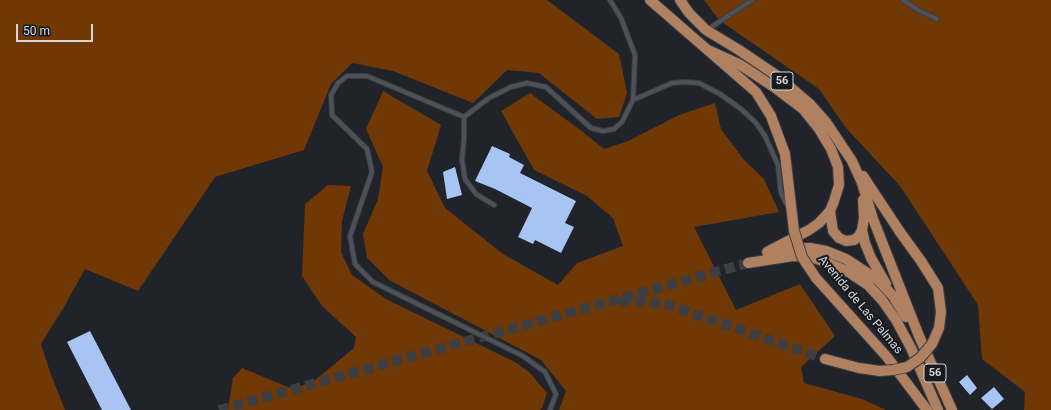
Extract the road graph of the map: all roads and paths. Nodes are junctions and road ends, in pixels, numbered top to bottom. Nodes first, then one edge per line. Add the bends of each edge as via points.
1 (610, 0) edge
2 (650, 0) edge
3 (680, 0) edge
4 (752, 0) edge
5 (903, 0) edge
6 (937, 19) dead end
7 (706, 30) junction
8 (708, 50) junction
9 (633, 100) junction
10 (464, 118) junction
11 (852, 161) junction
12 (862, 183) junction
13 (494, 205) dead end
14 (830, 211) junction
15 (793, 217) junction
16 (862, 230) junction
17 (767, 252) junction
18 (893, 296) junction
19 (919, 336) junction
20 (825, 358) tunnel mouth
21 (550, 410) edge
22 (927, 410) edge
23 (938, 410) edge
24 (952, 410) edge

1 - 9 lane via 621,18 635,55
2 - 8 main road, Avenida de Las Palmas / 56
3 - 7 main road, Avenida de Las Palmas / 56
4 - 7 lane
5 - 6 lane
7 - 11 main road, Avenida de Las Palmas / 56 via 776,75 810,104 826,122
8 - 14 main road via 739,64 774,87 802,109 818,129 831,149 838,167 839,185
8 - 15 main road, Avenida de Las Palmas / 56 via 756,92 772,116 785,154
9 - 10 lane via 622,122 614,129 603,131 590,128 546,88 527,83 510,86 489,98
9 - 15 lane via 672,83 699,83 741,109 765,136 778,165 781,193
10 - 13 lane via 462,159 465,179 476,194
10 - 21 lane via 367,76 347,76 338,83 331,95 332,115 367,149 372,172 350,236 355,264 373,282 523,356 545,372 556,394
11 - 12 main road, Avenida de Las Palmas / 56
11 - 20 main road, bridge via 938,288 941,312 939,328 932,344 920,358 907,367 880,371
12 - 16 main road
12 - 19 main road, Avenida de Las Palmas / 56 via 873,219
14 - 16 main road via 833,232 839,238 846,241 854,240
14 - 17 main road via 809,230
15 - 22 main road, Avenida de Las Palmas / 56, bridge via 794,231 802,257 816,278 887,356
16 - 18 main road via 871,258
17 - 18 main road via 790,248 826,251 862,269 878,280
17 - 23 main road via 748,263 793,256 810,257 847,271 868,285 896,320
18 - 19 main road
19 - 24 main road, Avenida de Las Palmas / 56

